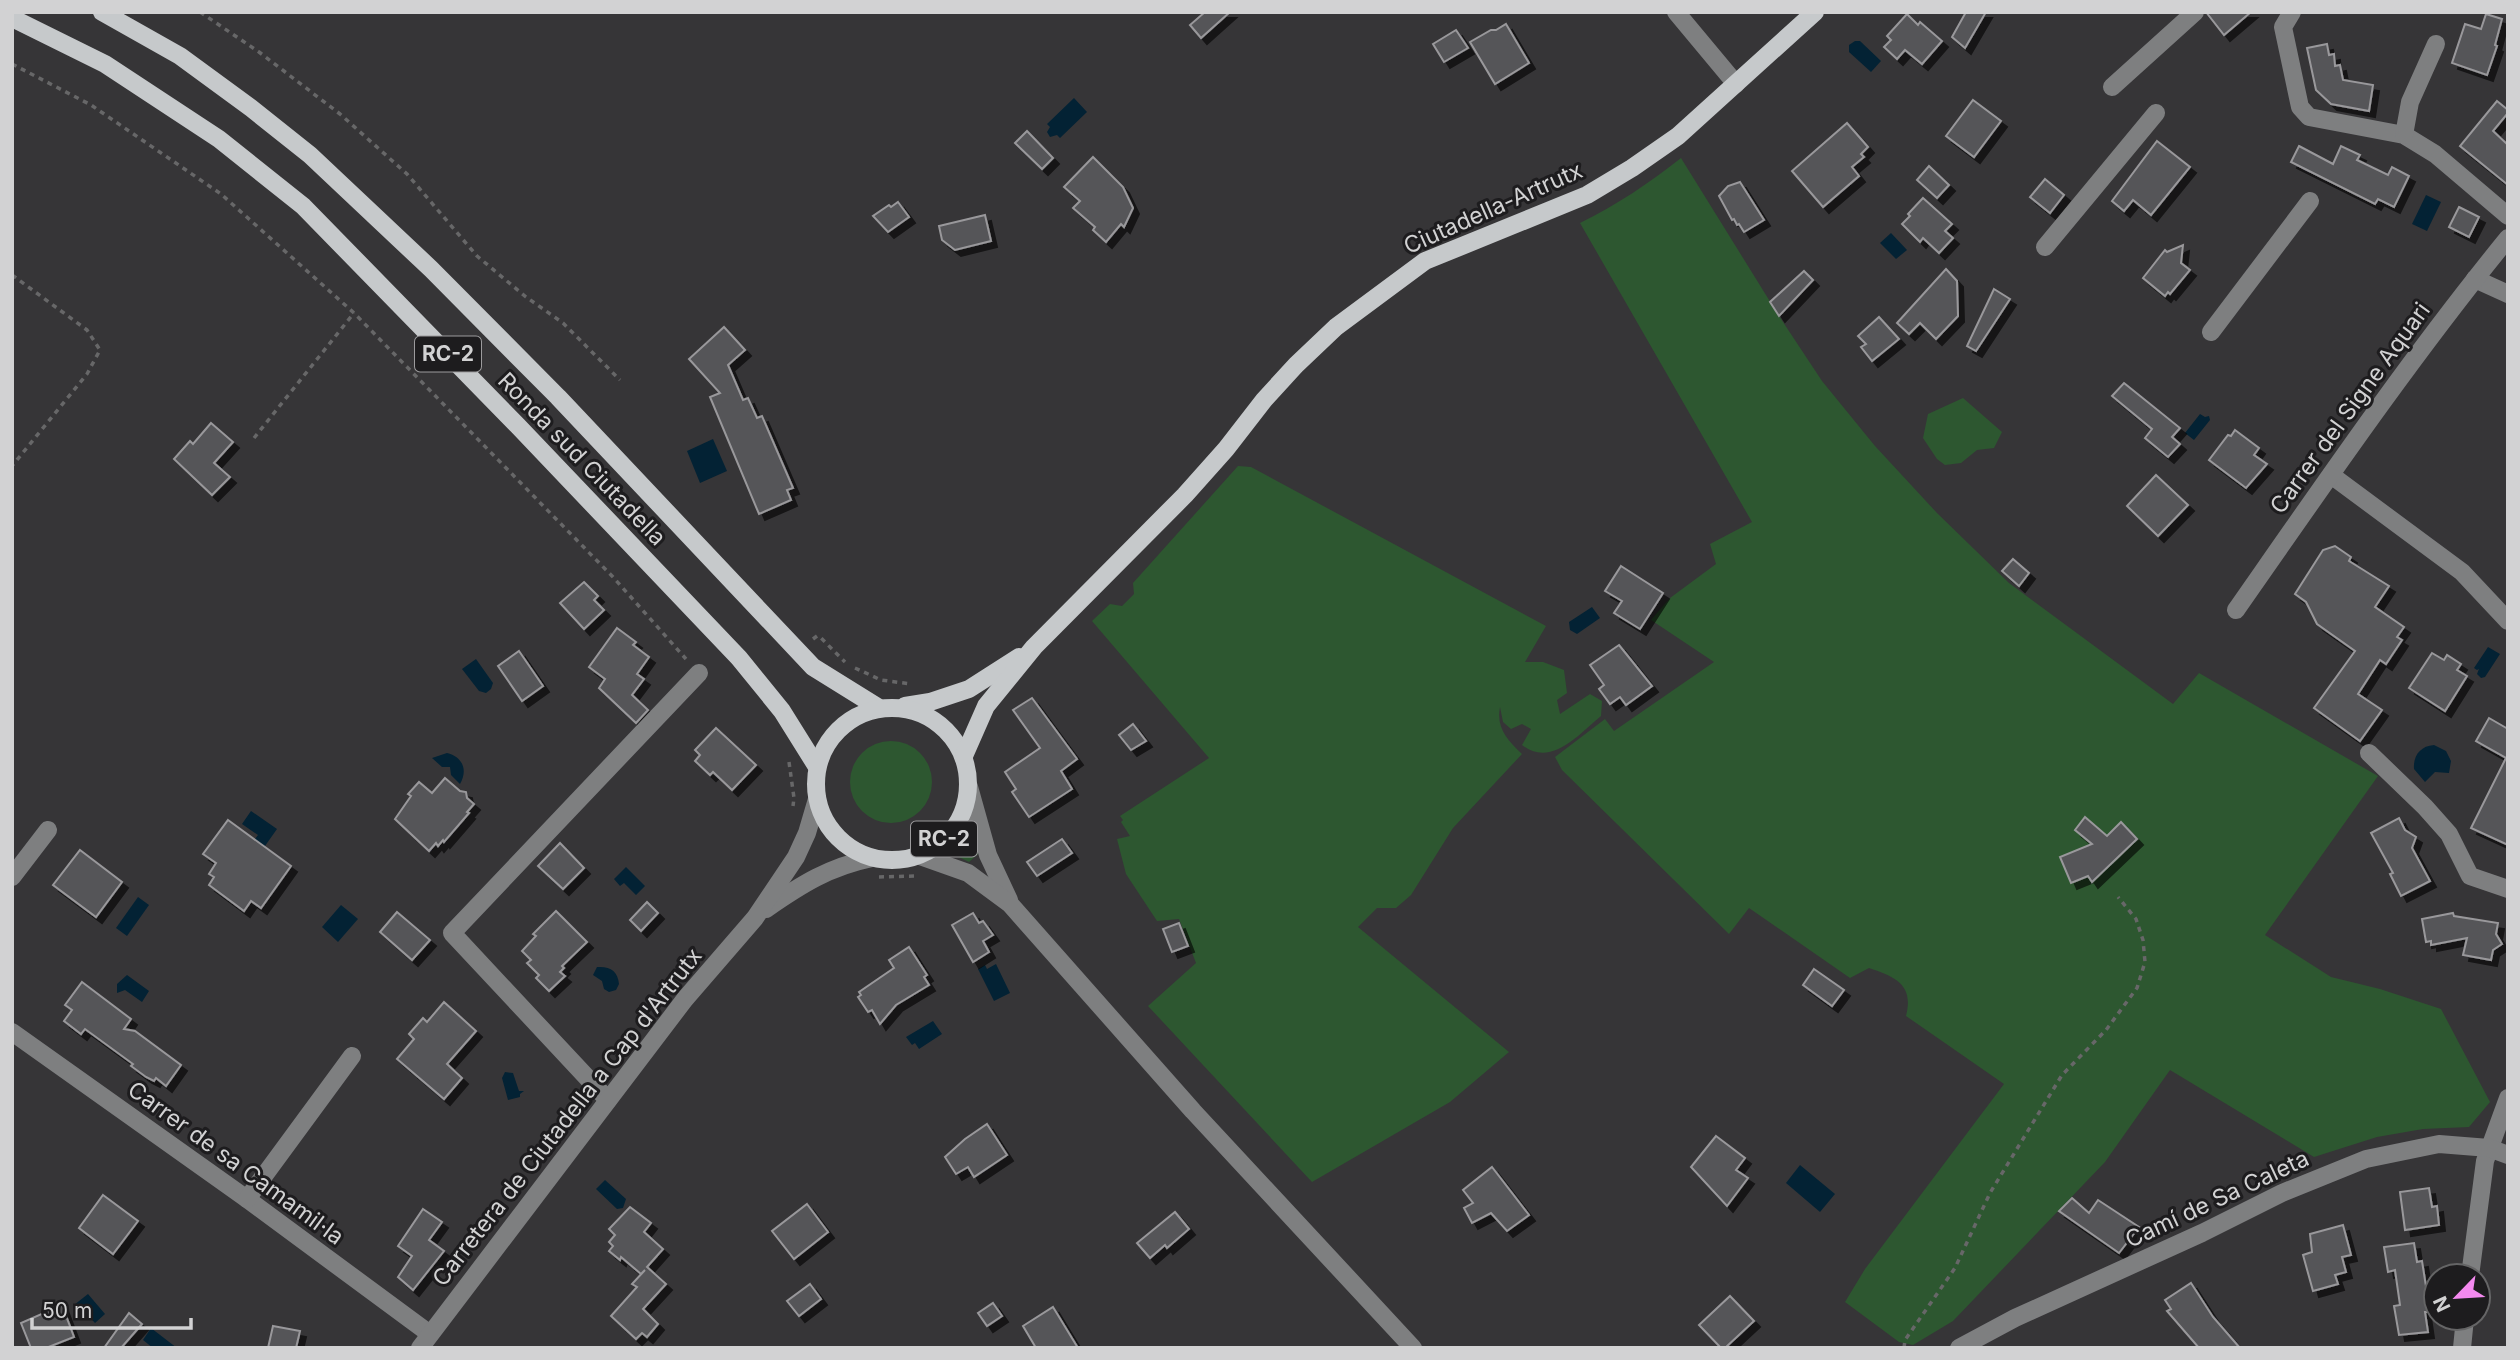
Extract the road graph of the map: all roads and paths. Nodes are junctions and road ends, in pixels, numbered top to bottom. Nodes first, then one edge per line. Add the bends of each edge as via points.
1 (102, 12) edge
2 (200, 12) edge
3 (1676, 12) edge
4 (1815, 12) edge
5 (2195, 12) edge
6 (2292, 12) edge
7 (12, 18) edge
8 (2436, 44) dead end
9 (12, 64) edge
10 (1736, 84) junction
11 (2112, 87) dead end
12 (2156, 113) dead end
13 (2404, 135) junction
14 (2310, 201) dead end
15 (2508, 216) edge
16 (2508, 237) edge
17 (2045, 247) dead end
18 (12, 275) edge
19 (2474, 279) junction
20 (2508, 294) edge
21 (354, 313) junction
22 (2211, 332) dead end
23 (620, 380) dead end
24 (254, 438) dead end
25 (12, 466) edge
26 (2330, 475) junction
27 (2236, 610) dead end
28 (2508, 621) edge
29 (813, 639) dead end
30 (1034, 647) junction
31 (699, 673) joint
32 (920, 684) dead end
33 (879, 708) junction
34 (899, 708) junction
35 (2369, 754) dead end
36 (964, 756) junction
37 (788, 759) dead end
38 (817, 767) junction
39 (969, 788) junction
40 (817, 799) junction
41 (792, 810) dead end
42 (48, 830) dead end
43 (920, 856) junction
44 (872, 858) junction
45 (925, 876) dead end
46 (12, 877) edge
47 (874, 877) dead end
48 (2508, 888) edge
49 (2118, 897) dead end
50 (1010, 904) junction
51 (755, 918) junction
52 (12, 1032) edge
53 (352, 1056) dead end
54 (2508, 1098) edge
55 (608, 1100) junction
56 (2489, 1148) junction
57 (2508, 1155) edge
58 (247, 1199) junction
59 (2472, 1262) edge
60 (425, 1341) edge
61 (1413, 1348) edge
62 (1904, 1348) edge
63 (1959, 1348) edge

1 - 33 main road, Ronda sud Ciutadella / RC-2 via 180,56 310,155 558,397 813,667
2 - 23 path via 340,114 407,174 477,256 563,323
3 - 10 street
4 - 10 main road, Ciutadella-Artrutx
5 - 11 street
6 - 13 street via 2283,27 2300,107 2309,117
7 - 38 main road, Ronda sud Ciutadella / RC-2 via 105,64 219,139 303,206 738,658 782,711
8 - 13 street via 2410,102
9 - 21 path via 91,105 220,194
10 - 30 main road, Ciutadella-Artrutx via 1678,136 1632,168 1587,195 1425,261 1347,318 1296,365 1185,495
12 - 17 street
13 - 15 street
14 - 22 street
16 - 19 street, Carrer del Signe Aquari
18 - 25 path via 87,330 100,350 87,374
19 - 20 street
19 - 26 street, Carrer del Signe Aquari
21 - 24 path
21 - 31 path via 613,577
26 - 27 street, Carrer del Signe Aquari
26 - 28 street via 2462,572
29 - 32 path via 820,637 845,662 881,680
30 - 34 main road, Ciutadella-Artrutx via 969,689
30 - 36 main road, Ciutadella-Artrutx via 986,706
31 - 55 street via 452,933
33 - 34 main road, RC-2
33 - 38 main road, RC-2 via 839,728
34 - 36 main road, RC-2 via 920,712 938,723
35 - 48 street via 2426,807 2449,835 2470,876
36 - 39 main road, RC-2
37 - 41 path
38 - 40 main road, RC-2
39 - 43 main road, RC-2 via 954,829
39 - 50 street via 988,855
40 - 44 main road, RC-2 via 832,832 850,848
40 - 51 street, Carretera de Ciutadella a Cap d'Artrutx via 796,857
42 - 46 street
43 - 44 main road, RC-2 via 896,861
43 - 50 street via 968,873
44 - 51 street, Carretera de Ciutadella a Cap d'Artrutx via 813,877
45 - 47 path
49 - 62 path via 2136,919 2143,940 2145,962 2137,988 2106,1030 2062,1075 1990,1193 1955,1268
50 - 61 street
51 - 55 street, Carretera de Ciutadella a Cap d'Artrutx via 685,999
52 - 58 street, Carrer de sa Camamil·la
53 - 58 street
54 - 56 street
55 - 60 street, Carretera de Ciutadella a Cap d'Artrutx
56 - 57 street, Camí de Sa Caleta
56 - 59 street
56 - 63 street, Camí de Sa Caleta via 2439,1144 2365,1159 2282,1193
58 - 60 street, Carrer de sa Camamil·la

